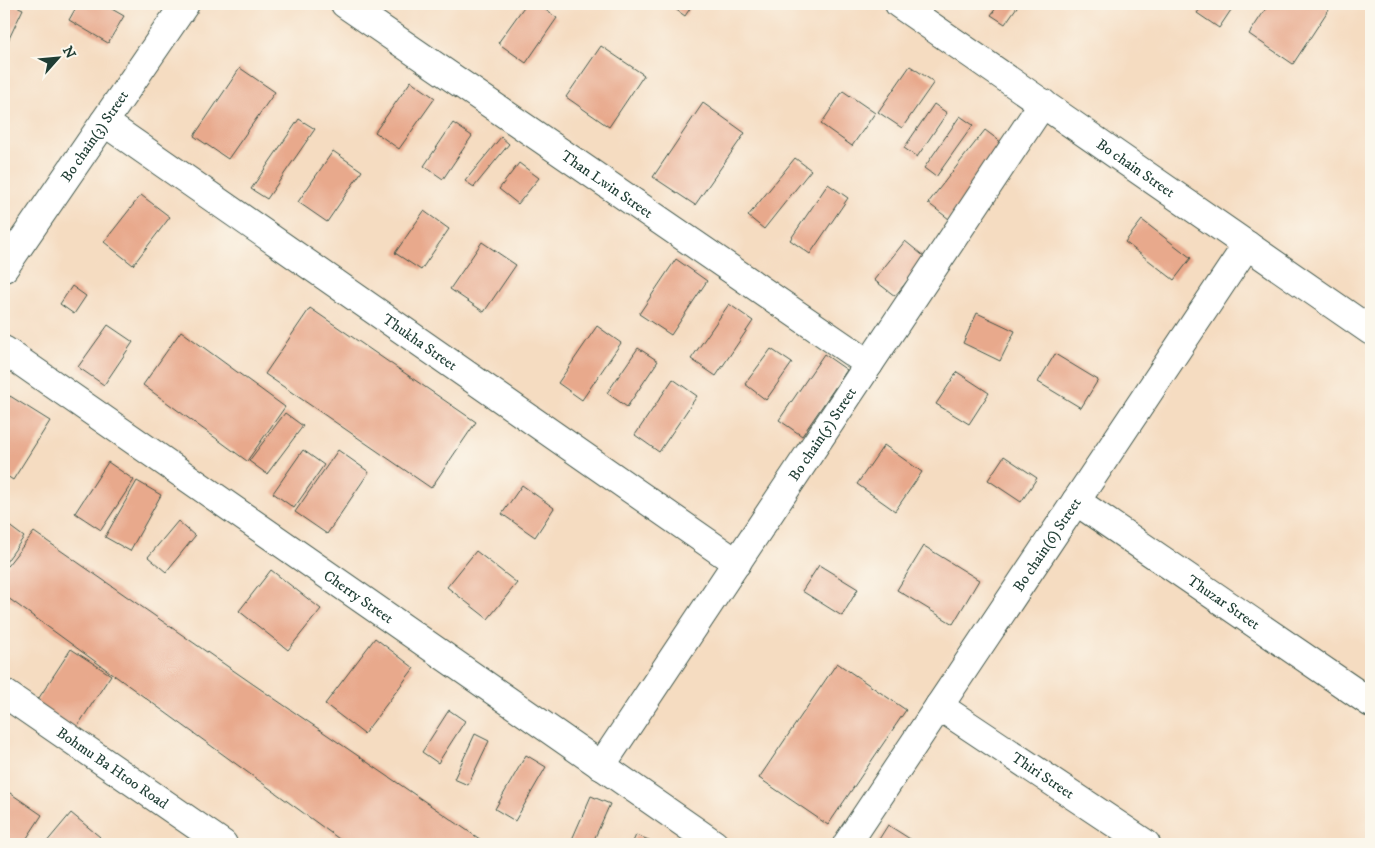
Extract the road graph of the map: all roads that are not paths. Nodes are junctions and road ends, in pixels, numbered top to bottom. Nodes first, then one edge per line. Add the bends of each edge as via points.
1 (185, 4) edge
2 (345, 4) edge
3 (899, 4) edge
4 (1043, 103) junction
5 (104, 122) junction
6 (1247, 245) junction
7 (4, 268) edge
8 (1371, 331) edge
9 (4, 350) edge
10 (870, 364) junction
11 (1076, 501) junction
12 (737, 563) junction
13 (4, 693) edge
14 (1371, 703) edge
15 (939, 706) junction
16 (601, 766) junction
17 (223, 844) edge
18 (714, 844) edge
19 (846, 844) edge
20 (1146, 844) edge

1 - 5 street, Bo chain(3) Street
2 - 10 street, Than Lwin Street
3 - 4 street, Bo chain Street
4 - 6 street, Bo chain Street
4 - 10 street, Bo chain(5) Street
5 - 7 street, Bo chain(3) Street
5 - 12 street, Thukha Street
6 - 8 street, Bo chain Street
6 - 11 street, Bo chain(6) Street
9 - 16 street, Cherry Street
10 - 12 street, Bo chain(5) Street
11 - 14 street, Thuzar Street
11 - 15 street, Bo chain(6) Street
12 - 16 street, Bo chain(5) Street
13 - 17 street, Bohmu Ba Htoo Road
15 - 19 street, Bo chain(6) Street
15 - 20 street, Thiri Street
16 - 18 street, Cherry Street

